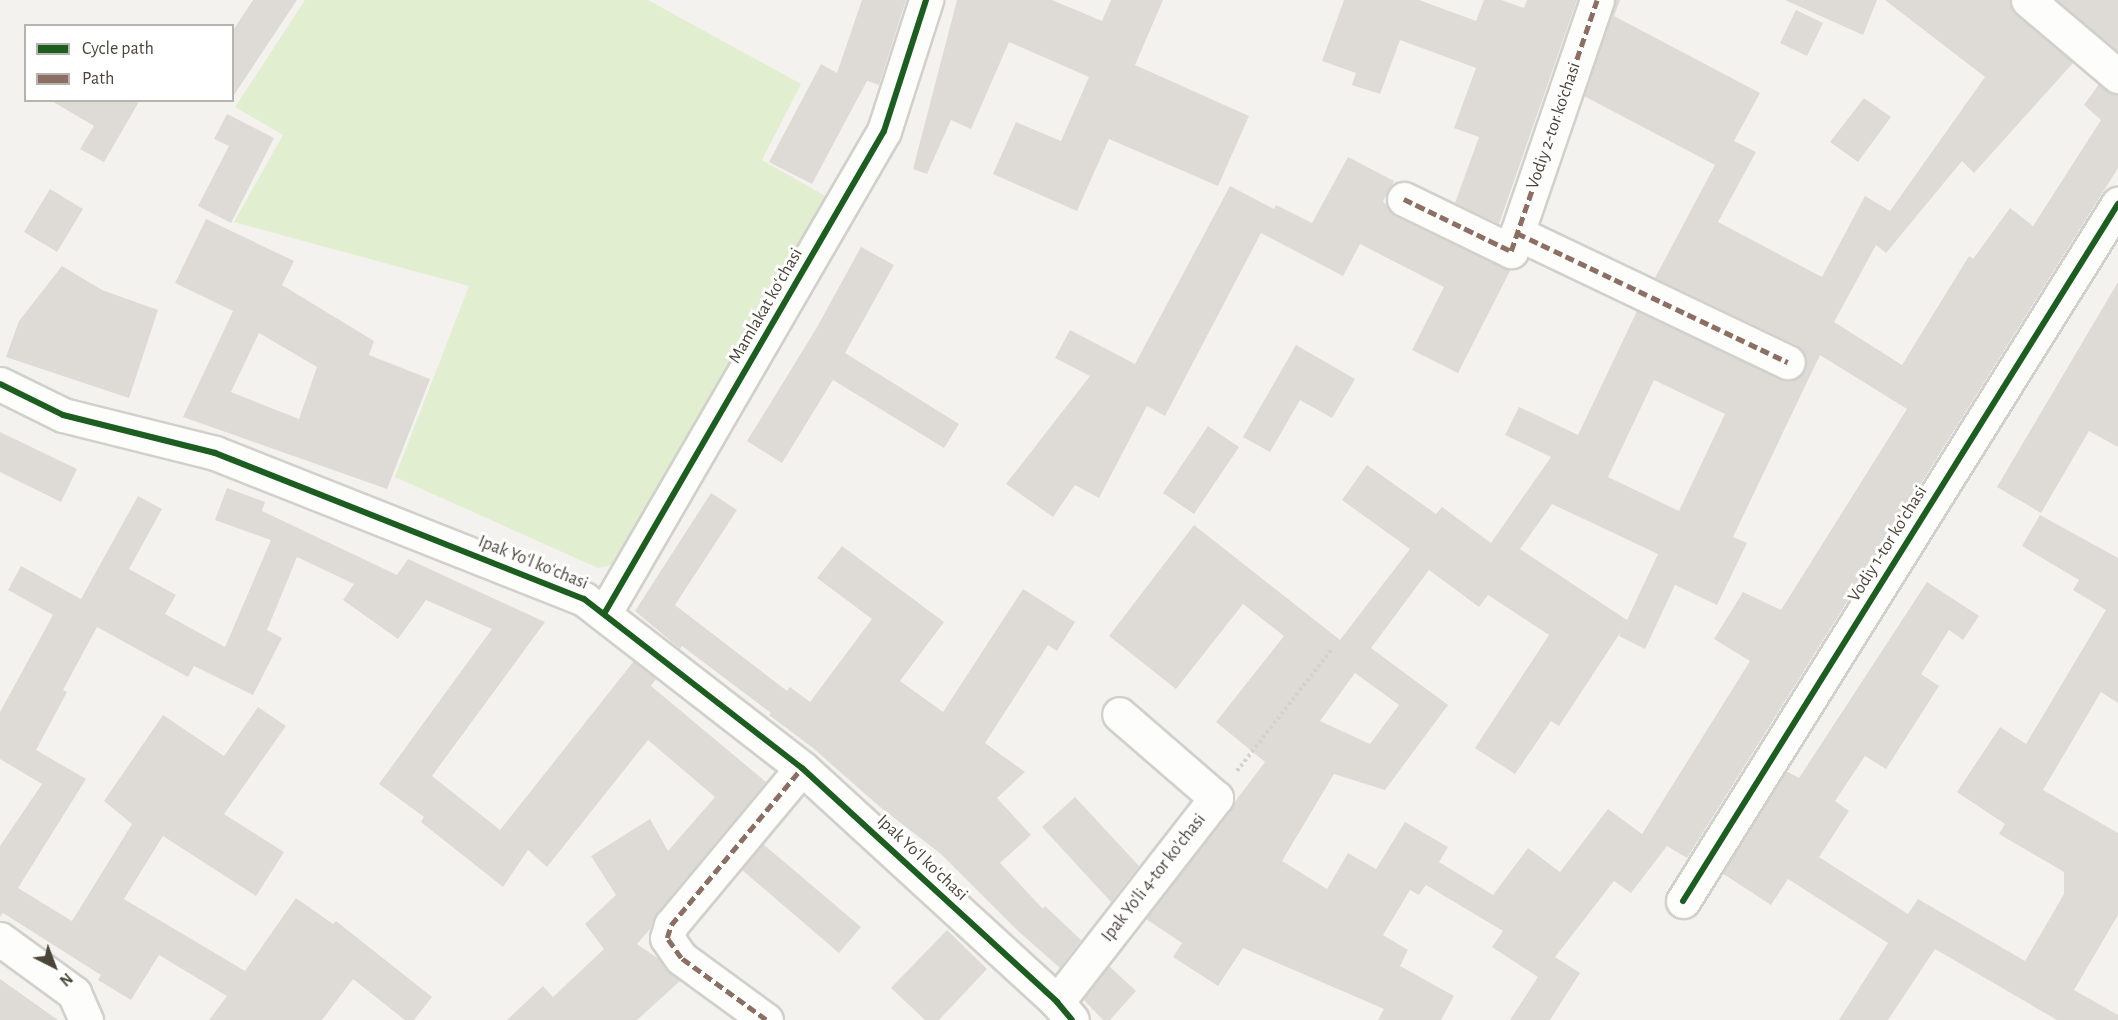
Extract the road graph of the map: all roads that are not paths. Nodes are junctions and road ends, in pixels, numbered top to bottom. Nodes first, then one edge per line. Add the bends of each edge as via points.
1 (926, 0) edge
2 (1597, 0) edge
3 (2028, 0) edge
4 (2118, 76) edge
5 (1404, 199) dead end
6 (2118, 204) edge
7 (1514, 242) junction
8 (1788, 362) dead end
9 (0, 384) edge
10 (604, 614) junction
11 (1119, 714) dead end
12 (802, 768) junction
13 (1683, 901) dead end
14 (0, 939) edge
15 (1065, 1011) edge
16 (86, 1020) edge
17 (766, 1020) edge

1 - 10 street, Mamlakat koʻchasi via 884,131
2 - 7 street, Vodiy 2-tor ko‘chasi
3 - 4 street
5 - 7 street
6 - 13 street, Vodiy 1-tor koʼchasi
7 - 8 street
9 - 10 street, Ipak Yoʻl koʻchasi via 63,415 215,453 584,599
10 - 12 street, Ipak Yoʻl koʻchasi
11 - 15 street, Ipak Yo'li 4-tor koʼchasi via 1216,798
12 - 15 street, Ipak Yoʻl koʻchasi
12 - 17 street via 671,925 667,938 681,958
14 - 16 street via 74,993

